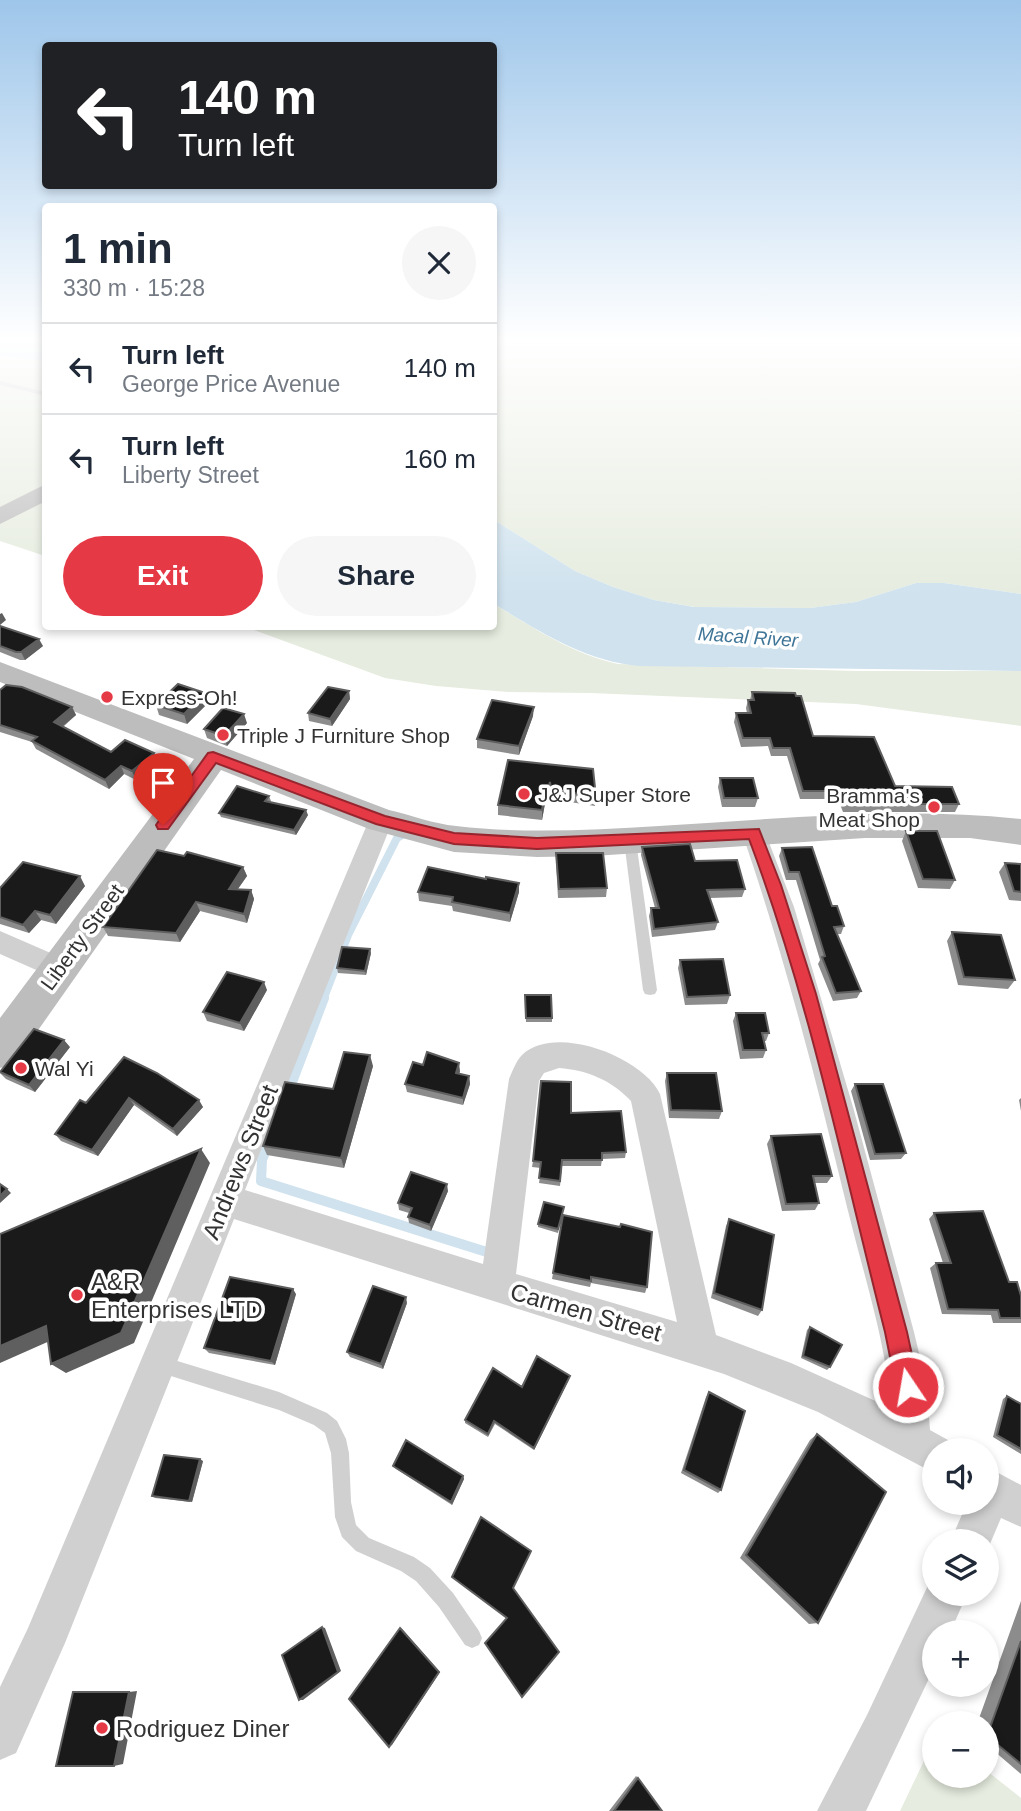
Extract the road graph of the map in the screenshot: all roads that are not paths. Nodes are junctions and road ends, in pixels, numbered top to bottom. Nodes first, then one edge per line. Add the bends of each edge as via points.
1 (42, 493) edge
2 (0, 517) edge
3 (0, 671) edge
4 (213, 757) junction
5 (381, 820) junction
6 (1021, 832) edge
7 (754, 833) junction
8 (630, 841) junction
9 (0, 942) edge
10 (59, 969) junction
11 (650, 990) dead end
12 (0, 1050) edge
13 (224, 1199) junction
14 (497, 1286) junction
15 (700, 1345) junction
16 (157, 1364) junction
17 (922, 1443) edge
18 (922, 1446) edge
19 (1000, 1495) edge
20 (978, 1529) edge
21 (940, 1606) edge
22 (472, 1638) dead end
23 (0, 1737) edge
24 (841, 1811) edge

1 - 2 main road
3 - 4 main road
4 - 5 main road
4 - 10 main road, Liberty Street
5 - 8 main road via 454,839 489,842
5 - 13 street, Andrews Street
6 - 7 main road via 927,825
7 - 8 main road
7 - 17 street via 781,906 838,1107
8 - 11 lane
9 - 10 street
10 - 12 main road, Liberty Street
13 - 14 street, Carmen Street
13 - 16 street, Andrews Street
14 - 15 street, Carmen Street
14 - 15 street via 524,1079 533,1064 547,1057 593,1061 619,1072 645,1094
15 - 18 street, Carmen Street via 844,1402
16 - 22 lane via 274,1400 319,1417 330,1426 338,1441 347,1526 355,1539 415,1568 437,1588
16 - 23 street, Andrews Street
19 - 20 street
21 - 24 street

